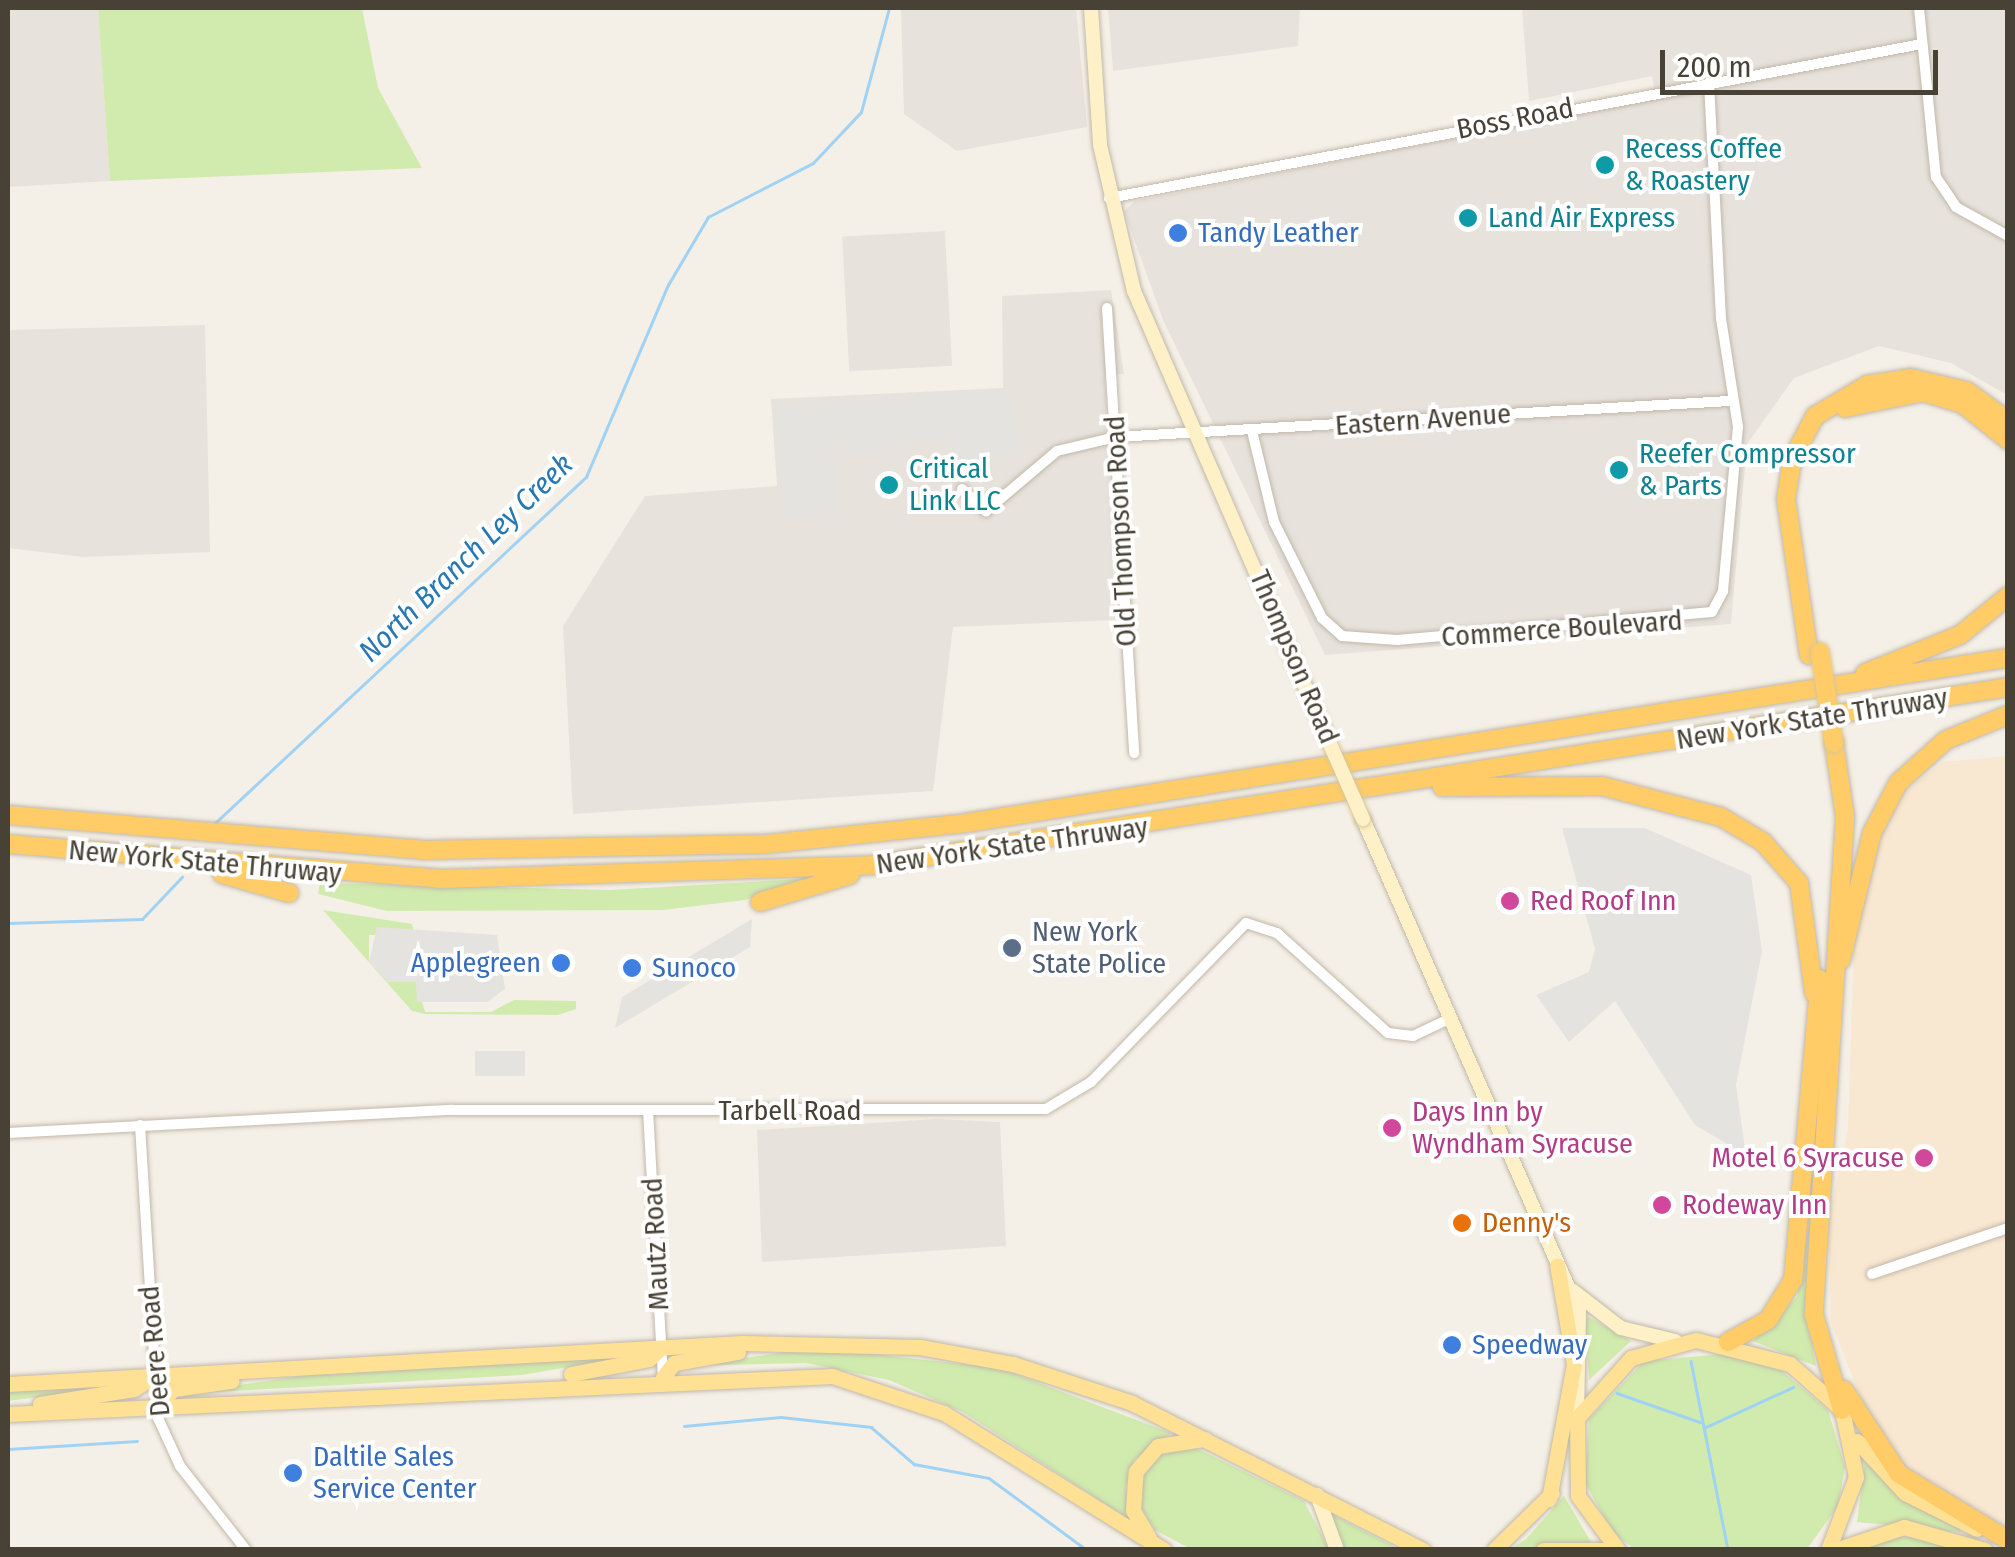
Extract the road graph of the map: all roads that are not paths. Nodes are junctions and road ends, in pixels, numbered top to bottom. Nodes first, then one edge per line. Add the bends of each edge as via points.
1 (1091, 8) edge
2 (1919, 8) edge
3 (1922, 44) junction
4 (1709, 82) junction
5 (1110, 198) junction
6 (2008, 236) edge
7 (1107, 308) dead end
8 (1729, 400) junction
9 (2008, 421) edge
10 (1252, 431) junction
11 (1193, 434) junction
12 (1116, 437) junction
13 (2008, 440) edge
14 (962, 488) dead end
15 (2008, 596) edge
16 (1815, 654) junction
17 (2008, 658) edge
18 (1830, 686) junction
19 (2008, 687) edge
20 (2008, 715) edge
21 (1134, 754) dead end
22 (1382, 789) junction
23 (8, 815) edge
24 (8, 844) edge
25 (184, 861) junction
26 (908, 862) junction
27 (289, 893) dead end
28 (760, 902) dead end
29 (1451, 1018) junction
30 (1822, 1044) junction
31 (648, 1110) junction
32 (140, 1125) junction
33 (8, 1132) edge
34 (2008, 1228) edge
35 (1557, 1264) junction
36 (1872, 1274) dead end
37 (1569, 1287) junction
38 (1814, 1316) junction
39 (806, 1341) junction
40 (1675, 1342) junction
41 (1728, 1342) junction
42 (661, 1348) junction
43 (308, 1368) junction
44 (155, 1376) junction
45 (663, 1377) junction
46 (8, 1384) edge
47 (519, 1385) junction
48 (156, 1405) junction
49 (1842, 1410) junction
50 (8, 1412) edge
51 (1577, 1418) junction
52 (1850, 1429) junction
53 (1208, 1439) junction
54 (1572, 1443) junction
55 (1317, 1495) junction
56 (1549, 1500) junction
57 (2008, 1541) edge
58 (1158, 1546) edge
59 (246, 1550) edge
60 (1337, 1550) edge
61 (1423, 1550) edge
62 (1494, 1550) edge
63 (1542, 1550) edge
64 (1605, 1550) edge
65 (1618, 1550) edge
66 (1832, 1550) edge
67 (1985, 1550) edge

1 - 5 street, Thompson Road
2 - 3 street
3 - 4 street, Boss Road
3 - 6 street via 1936,177 1956,206
4 - 5 street, Boss Road
4 - 8 street, Commerce Boulevard
5 - 11 street, Thompson Road via 1147,328
7 - 12 street, Old Thompson Road
8 - 10 street, Eastern Avenue
8 - 10 street, Commerce Boulevard via 1738,427 1724,591 1712,612 1410,640 1349,638 1322,618 1274,522
9 - 16 highway via 1967,391 1911,378 1866,384 1815,416 1792,460 1786,500
10 - 11 street, Eastern Avenue
11 - 12 street, Eastern Avenue
11 - 29 street, Thompson Road, bridge
12 - 14 street, Eastern Avenue via 1057,452 986,512
12 - 21 street, Old Thompson Road
13 - 16 highway via 1964,404 1902,391 1864,399 1814,432 1796,493
15 - 18 highway via 1960,634
16 - 30 highway via 1829,744 1833,846
17 - 18 highway, New York State Thruway
18 - 23 highway, New York State Thruway via 966,824 767,844 428,850
19 - 22 highway, New York State Thruway
20 - 30 highway via 1946,740 1881,809
22 - 26 highway, New York State Thruway
22 - 30 highway via 1602,786 1721,817 1763,842 1798,883 1812,934
24 - 25 highway, New York State Thruway
25 - 26 highway, New York State Thruway via 557,880
25 - 27 highway
26 - 28 highway
29 - 31 street, Tarbell Road via 1413,1036 1388,1032 1278,933 1246,923 1091,1082 1046,1108
29 - 35 street, Thompson Road
30 - 38 highway
30 - 41 highway via 1790,1294 1768,1320
31 - 32 street, Tarbell Road
31 - 42 street, Mautz Road
32 - 33 street, Tarbell Road
32 - 44 street, Deere Road
34 - 36 street
35 - 37 street, Thompson Road
35 - 56 main road via 1574,1364
37 - 40 street, Thompson Road via 1621,1328
37 - 51 street, Thompson Road via 1585,1351
38 - 49 highway
38 - 57 highway via 1858,1420 1888,1463
39 - 42 main road
39 - 45 main road via 674,1363
39 - 53 main road via 1014,1364
40 - 41 main road
40 - 51 main road via 1614,1370
41 - 49 main road via 1790,1364
42 - 43 main road
42 - 45 street, Mautz Road
42 - 47 main road via 649,1359
43 - 44 main road
43 - 48 main road via 174,1388
44 - 46 main road
44 - 48 street, Deere Road
44 - 50 main road via 134,1389
45 - 47 main road
45 - 58 main road via 813,1374 893,1391
47 - 48 main road
48 - 50 main road
48 - 59 street, Deere Road via 168,1447
49 - 52 main road
51 - 54 main road
52 - 57 main road via 1905,1493
52 - 66 main road via 1853,1498
53 - 55 main road
53 - 58 main road via 1158,1446 1136,1471 1133,1510
54 - 56 main road
54 - 65 main road via 1578,1496
55 - 60 street
55 - 61 main road
56 - 62 main road
63 - 64 main road
66 - 67 main road via 1904,1527

